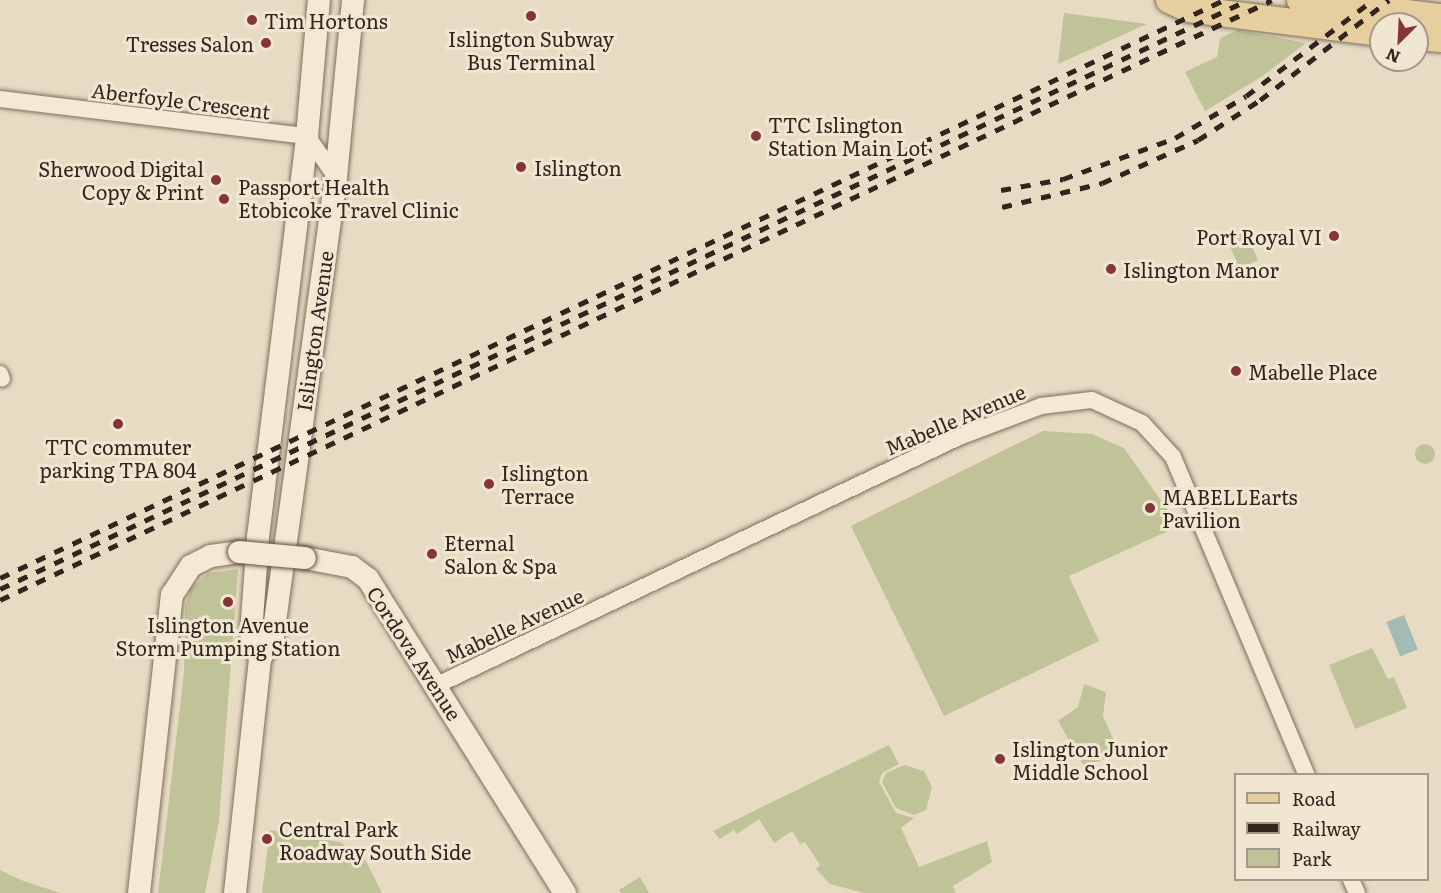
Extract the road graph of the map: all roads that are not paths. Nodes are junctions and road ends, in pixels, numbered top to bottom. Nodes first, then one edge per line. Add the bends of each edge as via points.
1 (319, 0) edge
2 (353, 0) edge
3 (1169, 0) edge
4 (1300, 0) edge
5 (1441, 17) edge
6 (1369, 32) edge
7 (315, 38) junction
8 (348, 43) junction
9 (0, 99) edge
10 (307, 136) junction
11 (336, 177) junction
12 (260, 659) junction
13 (437, 685) junction
14 (1306, 773) edge
15 (139, 893) edge
16 (235, 893) edge
17 (565, 893) edge

1 - 7 main road, Islington Avenue
2 - 8 main road, Islington Avenue
3 - 6 main road via 1188,9
4 - 5 main road
7 - 8 main road
7 - 10 main road, Islington Avenue
8 - 11 main road, Islington Avenue
9 - 10 street, Aberfoyle Crescent
10 - 11 street
10 - 12 main road, Islington Avenue via 258,537 251,633
11 - 12 main road, Islington Avenue via 273,636
12 - 16 main road, Islington Avenue
13 - 14 street, Mabelle Avenue via 959,437 1041,406 1092,400 1142,423 1173,457
13 - 15 main road, Cordova Avenue, bridge via 368,579 352,567 239,552 211,556 191,566 172,595
13 - 17 main road, Cordova Avenue

